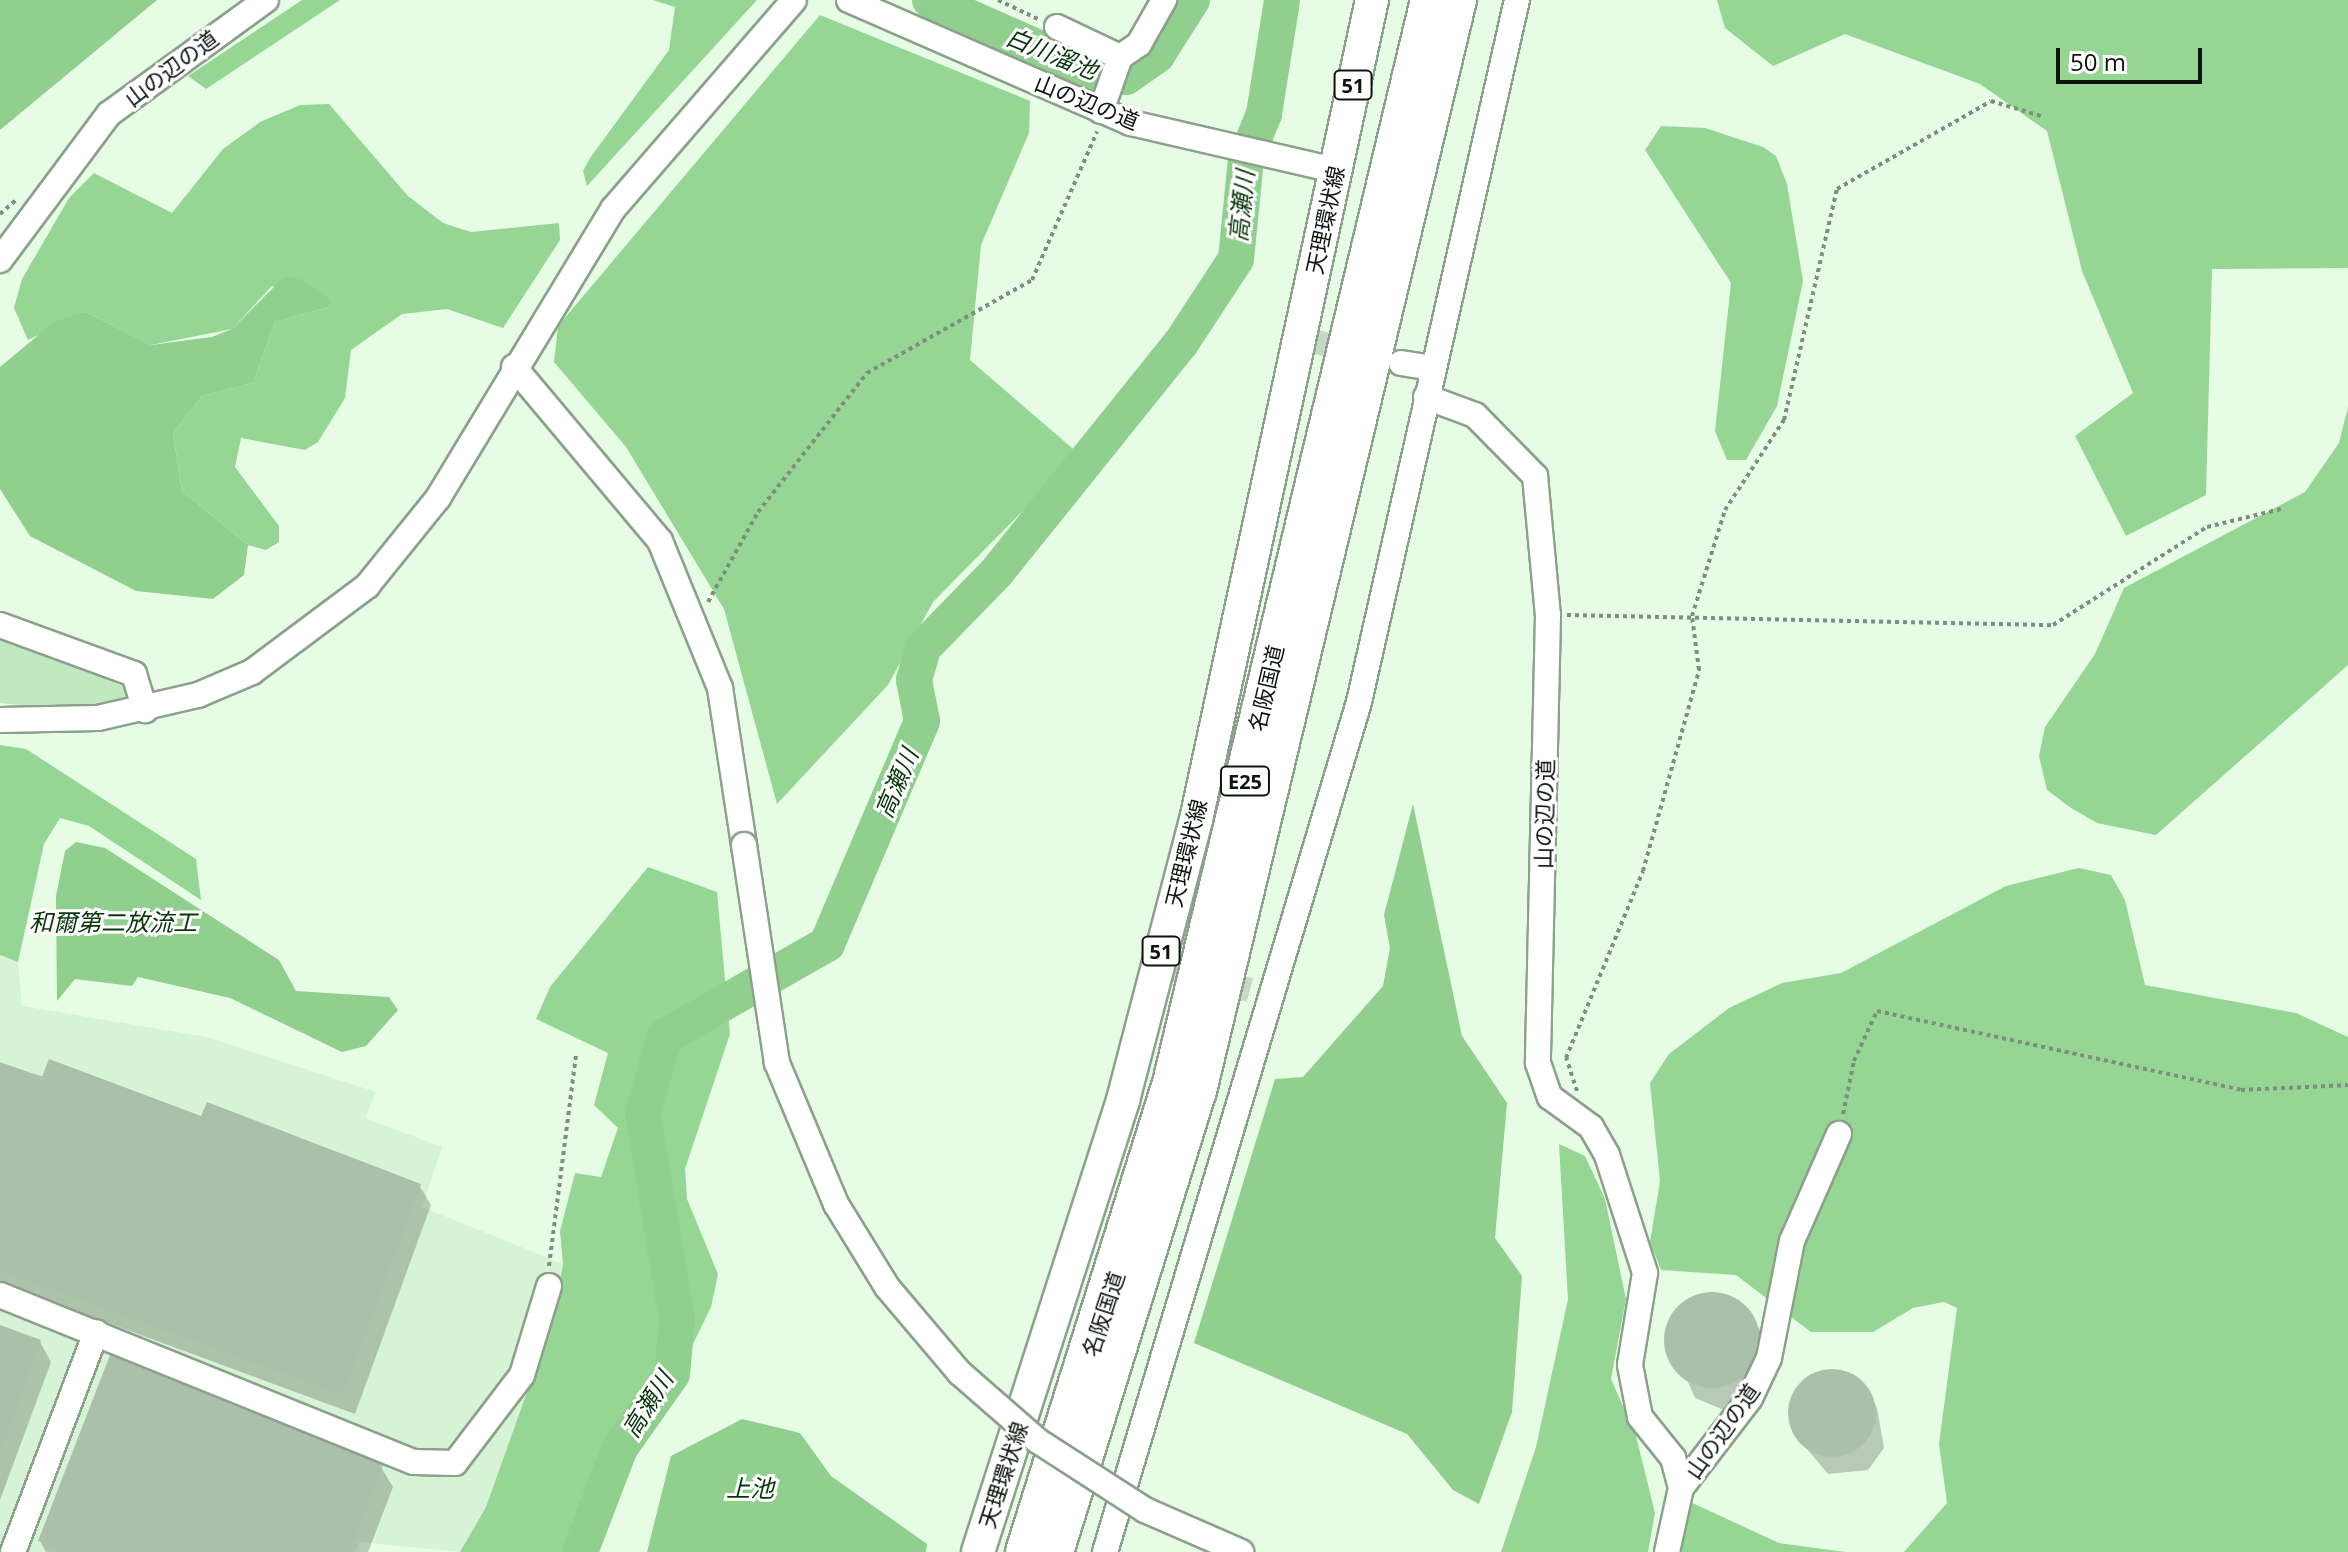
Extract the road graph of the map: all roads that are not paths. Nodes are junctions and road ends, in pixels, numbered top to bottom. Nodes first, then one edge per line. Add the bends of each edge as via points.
1 (266, 0) edge
2 (849, 0) edge
3 (1164, 0) edge
4 (1372, 0) edge
5 (1429, 0) edge
6 (1458, 0) edge
7 (1517, 0) edge
8 (791, 4) edge
9 (1057, 27) road end
10 (1120, 57) junction
11 (1101, 111) junction
12 (1335, 170) junction
13 (0, 260) edge
14 (1401, 363) dead end
15 (514, 367) junction
16 (1432, 368) junction
17 (1426, 397) junction
18 (0, 625) edge
19 (145, 710) junction
20 (0, 720) edge
21 (1839, 1134) road end
22 (549, 1286) road end
23 (0, 1295) edge
24 (96, 1332) junction
25 (1681, 1488) junction
26 (13, 1552) edge
27 (978, 1552) edge
28 (1024, 1552) edge
29 (1055, 1552) edge
30 (1105, 1552) edge
31 (1241, 1552) edge
32 (1667, 1552) edge

1 - 13 street, 山の辺の道 via 140,89 86,147
2 - 11 street, 山の辺の道
3 - 10 street via 1139,44
4 - 12 main road, 天理環状線 / 51
5 - 28 highway, 名阪国道 / E25 via 1171,1083
6 - 29 highway, 名阪国道 / E25 via 1201,1076
7 - 16 street
8 - 15 street via 613,209
9 - 10 street
10 - 11 street
11 - 12 street, 山の辺の道
12 - 27 main road, 天理環状線 / 51 via 1308,340 1196,820 1123,1100
14 - 16 street
15 - 19 street via 438,498 367,586 252,672
15 - 31 street, bridge via 660,541 697,621 720,688 777,1063 836,1204 887,1287 960,1373 1038,1441 1145,1510
16 - 17 street
17 - 25 street, 山の辺の道 via 1475,415 1535,476 1548,615 1538,1063 1550,1097 1591,1127 1645,1273 1630,1365 1640,1417 1673,1458
17 - 30 street via 1355,717
18 - 19 street via 134,674
19 - 20 street
21 - 25 street, 山の辺の道 via 1792,1241 1769,1358 1750,1398
22 - 24 street via 522,1375 455,1463 414,1462
23 - 24 street
24 - 26 street
25 - 32 street

